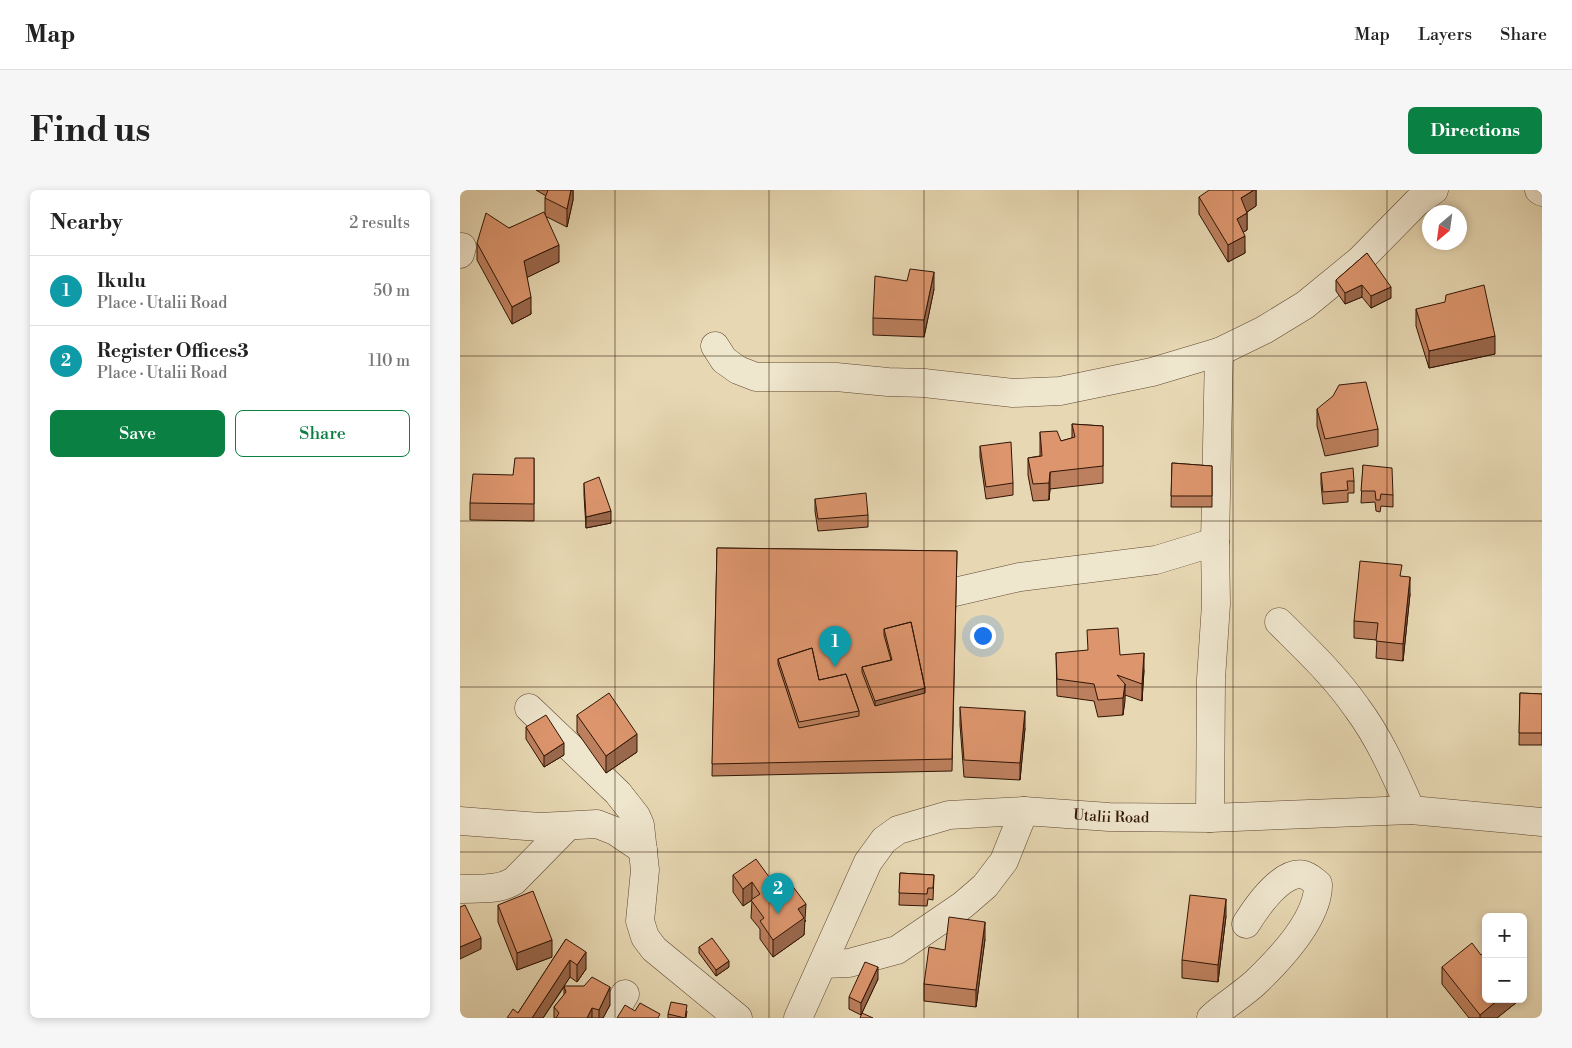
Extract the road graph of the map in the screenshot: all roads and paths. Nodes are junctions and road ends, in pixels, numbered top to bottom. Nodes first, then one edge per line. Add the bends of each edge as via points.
1 (1434, 190) edge
2 (715, 346) dead end
3 (1219, 352) junction
4 (1215, 542) junction
5 (894, 606) edge
6 (1279, 622) dead end
7 (529, 708) dead end
8 (1411, 810) junction
9 (1024, 811) junction
10 (1210, 818) junction
11 (460, 821) edge
12 (1542, 822) edge
13 (566, 828) junction
14 (644, 850) junction
15 (460, 889) edge
16 (1246, 924) dead end
17 (824, 964) junction
18 (624, 994) dead end
19 (806, 1013) edge
20 (728, 1016) edge
21 (611, 1018) edge
22 (1211, 1018) edge

1 - 3 street via 1417,202 1360,260 1304,305 1264,330
2 - 3 street via 724,360 756,378 836,377 1013,393 1060,391 1152,372
3 - 4 street
4 - 5 street via 1156,560 1020,578
4 - 10 street
6 - 8 street via 1356,706 1388,758
7 - 14 street via 618,793 640,825
8 - 10 street, Utalii Road
8 - 12 street, Utalii Road
9 - 10 street, Utalii Road via 1109,817
9 - 17 street via 1004,861 985,886 963,905 897,950 849,963
9 - 17 street, Utalii Road via 949,815 898,830 884,840 868,862
11 - 13 street
13 - 14 street via 597,824
13 - 15 street via 506,885
14 - 20 street via 640,921 645,937
16 - 22 street via 1258,905 1293,875 1305,875 1318,884 1318,897 1311,913 1290,946 1256,982
17 - 19 street, Utalii Road
18 - 21 street

